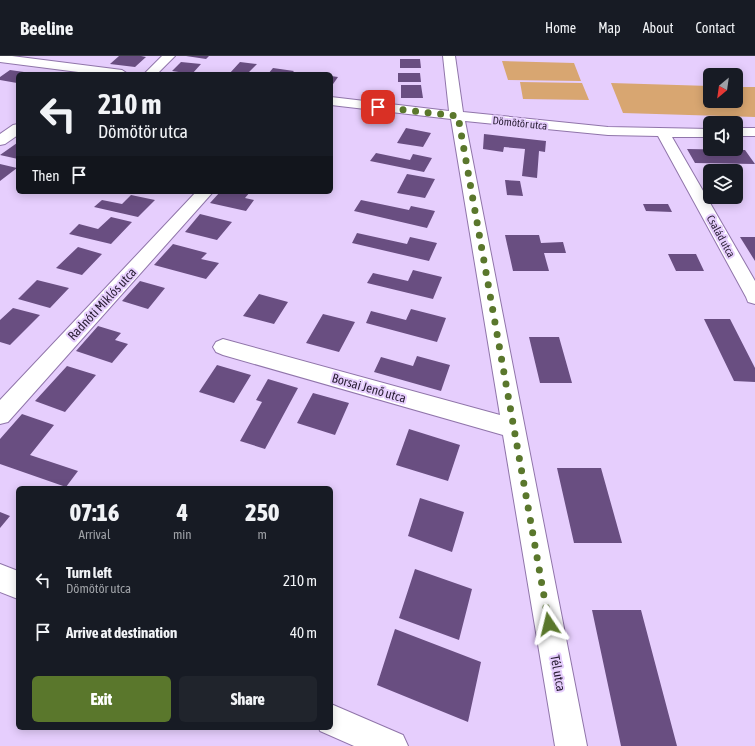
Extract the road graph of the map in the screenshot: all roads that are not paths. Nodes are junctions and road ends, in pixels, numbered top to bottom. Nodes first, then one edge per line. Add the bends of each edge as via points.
1 (169, 56) edge
2 (449, 56) edge
3 (0, 58) edge
4 (96, 72) edge
5 (152, 72) edge
6 (333, 101) edge
7 (458, 116) junction
8 (16, 129) edge
9 (743, 132) edge
10 (755, 132) edge
11 (663, 133) junction
12 (703, 133) edge
13 (0, 141) edge
14 (203, 194) edge
15 (755, 297) edge
16 (223, 347) dead end
17 (0, 415) edge
18 (514, 428) junction
19 (0, 578) edge
20 (16, 584) edge
21 (333, 721) edge
22 (392, 746) edge
23 (571, 746) edge

1 - 5 street
2 - 7 street, Tél utca
3 - 4 street
6 - 7 street, Dömötör utca
7 - 11 street, Dömötör utca via 608,131
7 - 18 street, Tél utca
8 - 13 street
9 - 10 street
11 - 12 street, Dömötör utca
11 - 15 street, Család utca
14 - 17 street, Radnóti Miklós utca
16 - 18 street, Borsai Jenő utca
18 - 23 street, Tél utca
19 - 20 street
21 - 22 street

